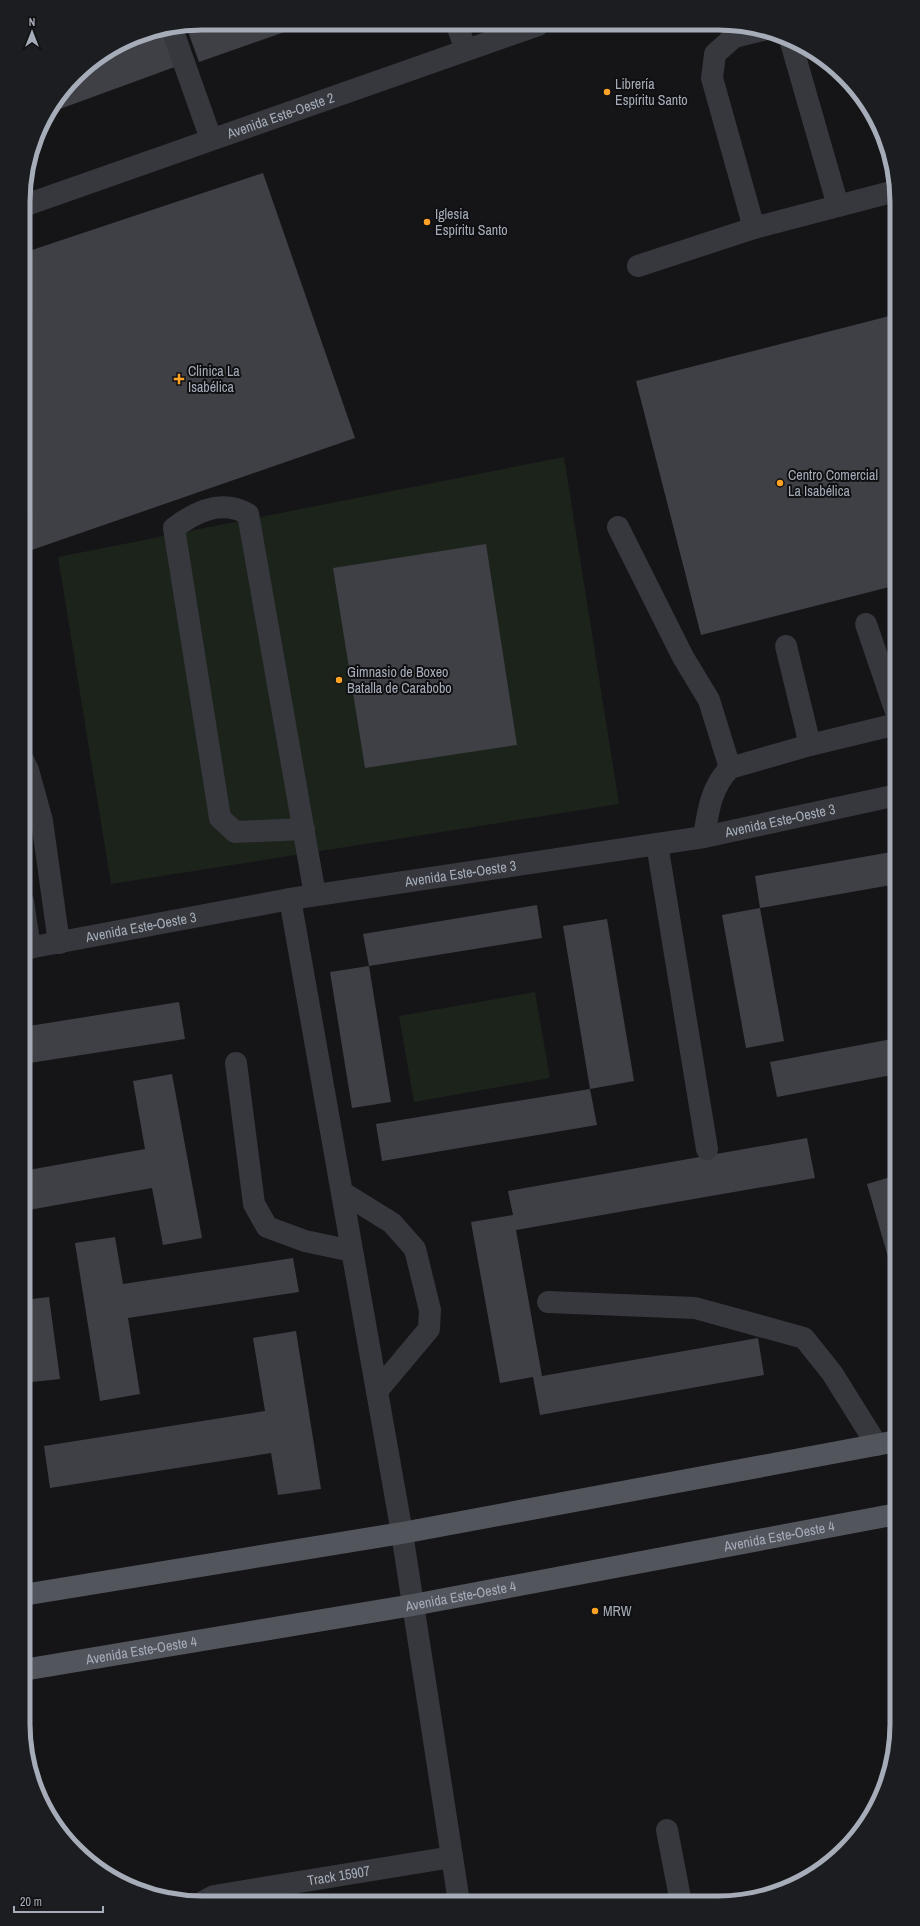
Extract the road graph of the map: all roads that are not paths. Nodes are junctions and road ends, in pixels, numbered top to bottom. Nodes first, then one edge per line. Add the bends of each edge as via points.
1 (459, 30) edge
2 (524, 30) edge
3 (173, 32) edge
4 (751, 33) edge
5 (792, 47) edge
6 (466, 50) junction
7 (211, 139) junction
8 (890, 192) edge
9 (30, 204) edge
10 (838, 206) junction
11 (754, 228) junction
12 (638, 266) dead end
13 (618, 527) dead end
14 (866, 624) dead end
15 (786, 646) dead end
16 (890, 694) edge
17 (890, 726) edge
18 (810, 745) junction
19 (730, 768) junction
20 (30, 777) edge
21 (890, 797) edge
22 (304, 829) junction
23 (704, 837) junction
24 (657, 844) junction
25 (315, 895) junction
26 (290, 899) junction
27 (59, 943) junction
28 (30, 948) edge
29 (236, 1063) dead end
30 (707, 1149) dead end
31 (342, 1192) junction
32 (352, 1251) junction
33 (548, 1302) dead end
34 (377, 1391) junction
35 (887, 1443) edge
36 (890, 1517) edge
37 (402, 1533) junction
38 (30, 1594) edge
39 (412, 1605) junction
40 (30, 1669) edge
41 (667, 1830) dead end
42 (452, 1857) junction
43 (214, 1896) edge
44 (458, 1896) edge
45 (680, 1896) edge

1 - 6 street
2 - 6 street, Avenida Este-Oeste 2
3 - 7 street
4 - 11 street via 734,37 715,54 712,78
5 - 10 street
6 - 7 street, Avenida Este-Oeste 2
7 - 9 street, Avenida Este-Oeste 2
8 - 10 street
10 - 11 street
11 - 12 street
13 - 19 street via 683,657 709,700
14 - 16 street
15 - 18 street
17 - 18 street
18 - 19 street
19 - 23 street via 720,778 709,804
20 - 27 street via 42,821
21 - 23 street, Avenida Este-Oeste 3
22 - 22 street via 248,514 238,508 219,507 191,515 174,528 220,818 235,832
22 - 25 street
23 - 24 street, Avenida Este-Oeste 3
24 - 25 street, Avenida Este-Oeste 3
24 - 30 street
25 - 26 street, Avenida Este-Oeste 3
26 - 27 street, Avenida Este-Oeste 3
26 - 31 street
27 - 28 street, Avenida Este-Oeste 3
29 - 32 street via 254,1204 267,1227 305,1241
31 - 32 street
31 - 34 street via 392,1223 416,1249 430,1310 429,1329
32 - 34 street
33 - 35 street via 695,1308 804,1338
34 - 37 street
35 - 37 main road
36 - 39 main road, Avenida Este-Oeste 4
37 - 38 main road
37 - 39 street
39 - 40 main road, Avenida Este-Oeste 4
39 - 42 street
41 - 45 street
42 - 43 street, Track 15907
42 - 44 street

